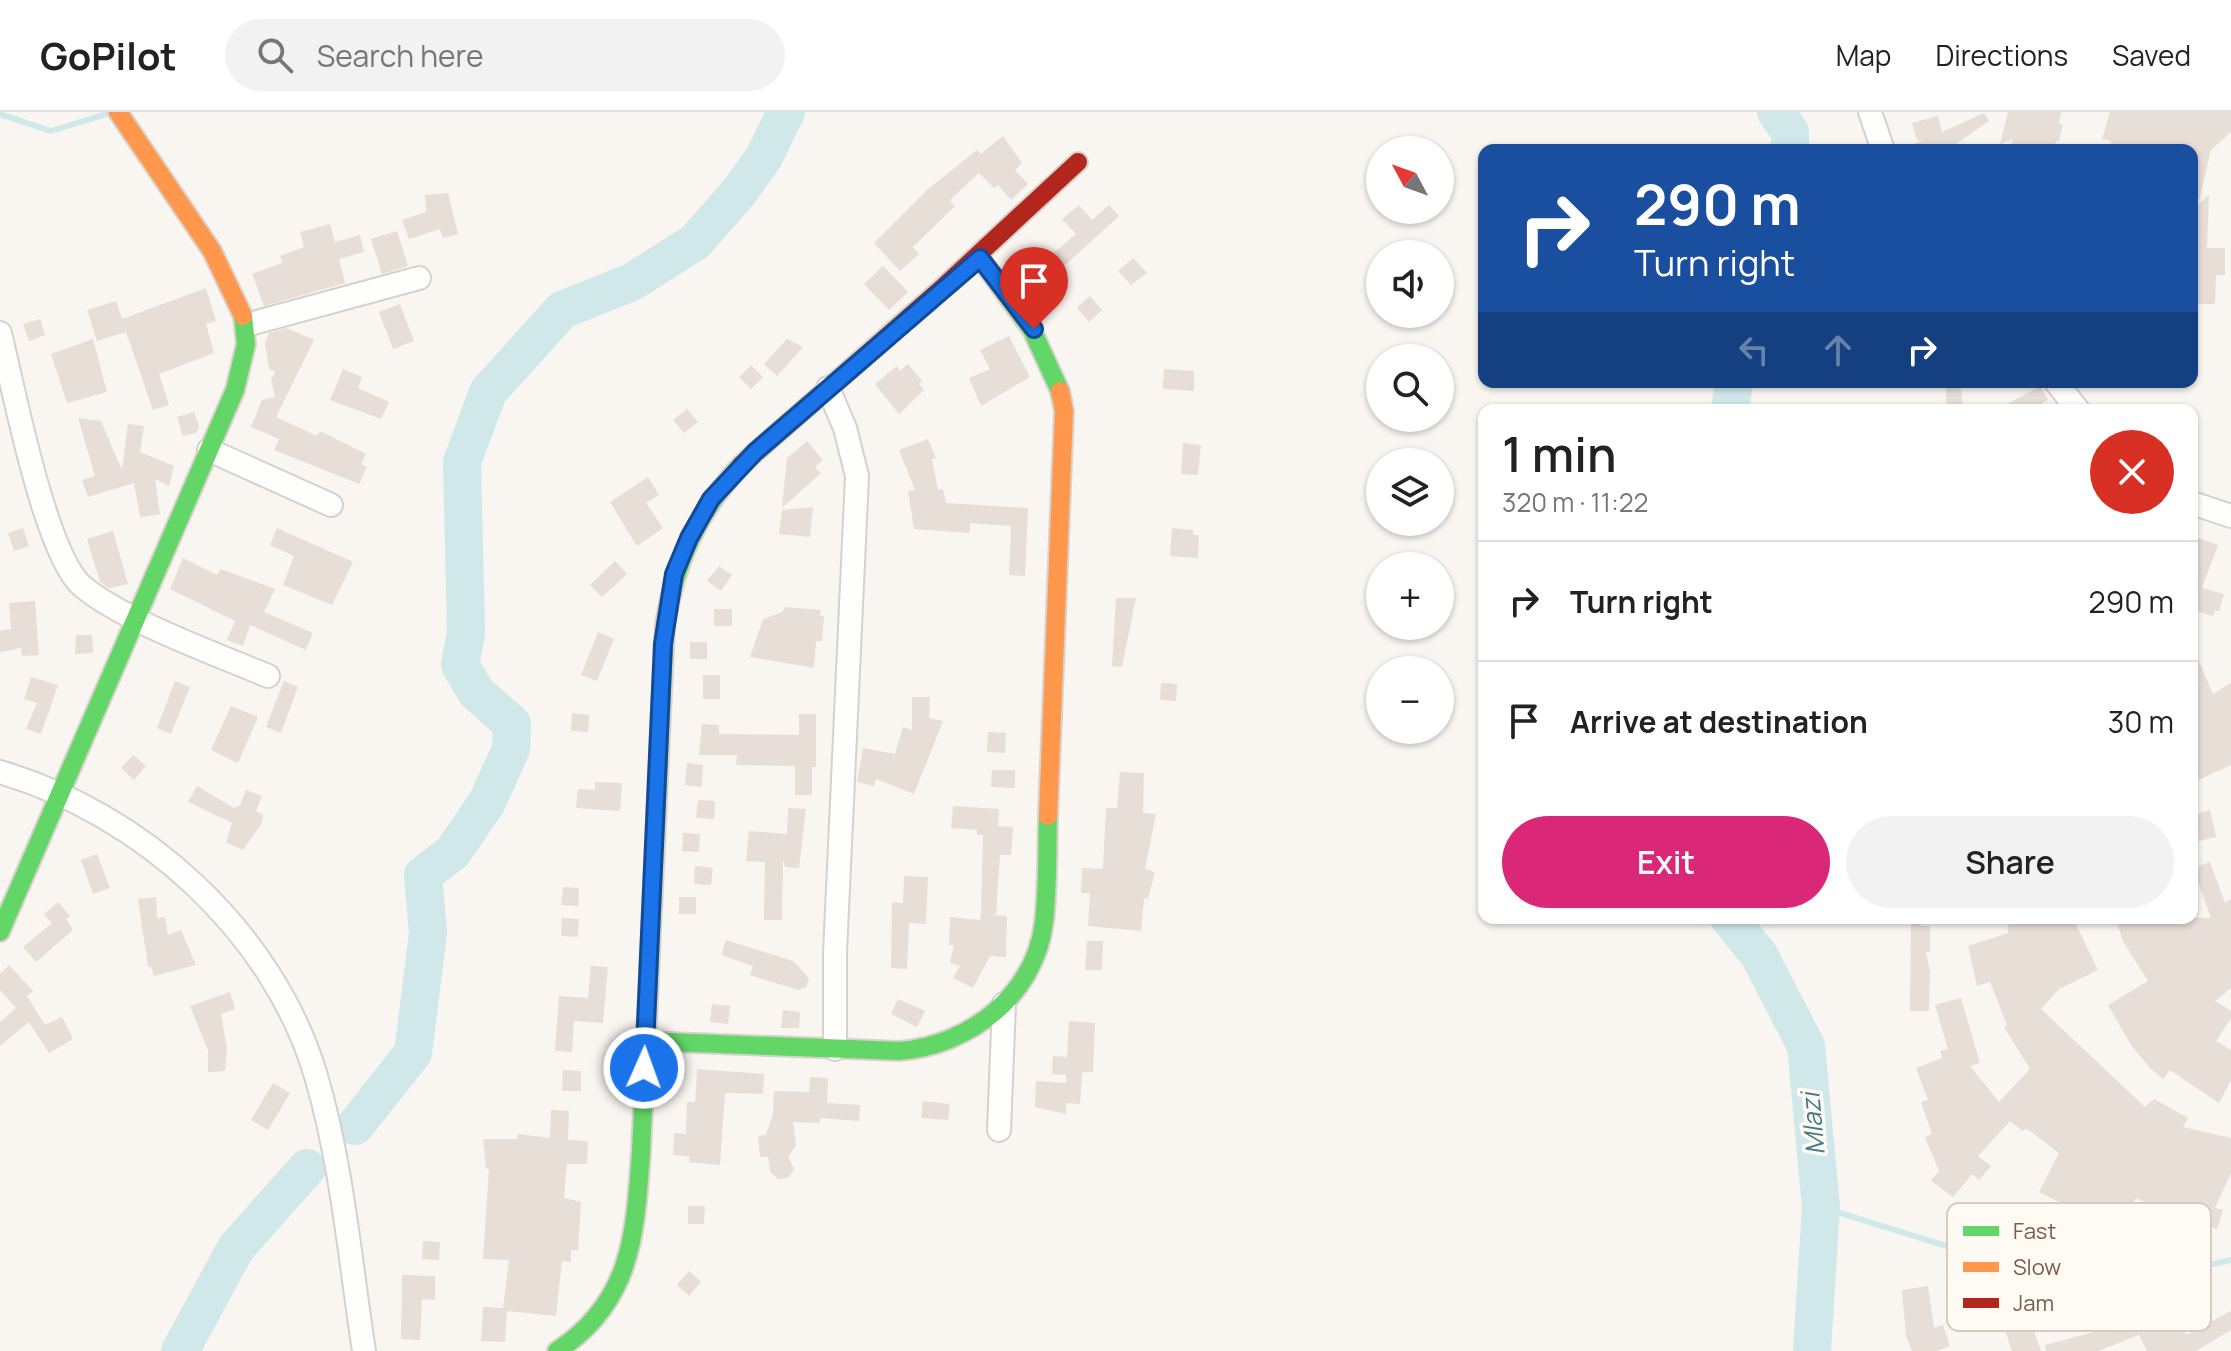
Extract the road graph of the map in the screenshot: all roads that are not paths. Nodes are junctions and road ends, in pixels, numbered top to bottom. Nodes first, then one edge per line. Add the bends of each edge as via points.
1 (118, 112) edge
2 (1870, 112) edge
3 (1881, 144) edge
4 (1078, 162) dead end
5 (980, 258) junction
6 (419, 278) dead end
7 (246, 325) junction
8 (0, 333) edge
9 (828, 388) junction
10 (2061, 388) edge
11 (2073, 404) edge
12 (209, 450) junction
13 (331, 505) dead end
14 (2198, 505) edge
15 (2231, 516) edge
16 (139, 618) junction
17 (268, 676) dead end
18 (0, 772) edge
19 (60, 792) junction
20 (0, 932) edge
21 (1004, 1004) junction
22 (644, 1041) junction
23 (835, 1049) junction
24 (999, 1130) dead end
25 (364, 1351) edge
26 (557, 1351) edge

1 - 7 street via 227,279
2 - 3 street
4 - 5 street
5 - 9 street
5 - 21 street via 1048,354 1064,411 1044,923 1034,960
6 - 7 street
7 - 12 street via 243,364
8 - 16 street via 64,561 80,585
9 - 22 street via 711,499 674,574 663,644
9 - 23 street via 852,451 857,487
10 - 11 street
12 - 13 street
12 - 16 street
14 - 15 street
16 - 17 street
16 - 19 street
18 - 19 street
19 - 20 street
19 - 25 street via 111,821 183,875 238,932 276,987 305,1044 329,1127
21 - 23 street via 981,1025 945,1043 894,1051
21 - 24 street
22 - 23 street
22 - 26 street via 641,1152 630,1255 602,1315

